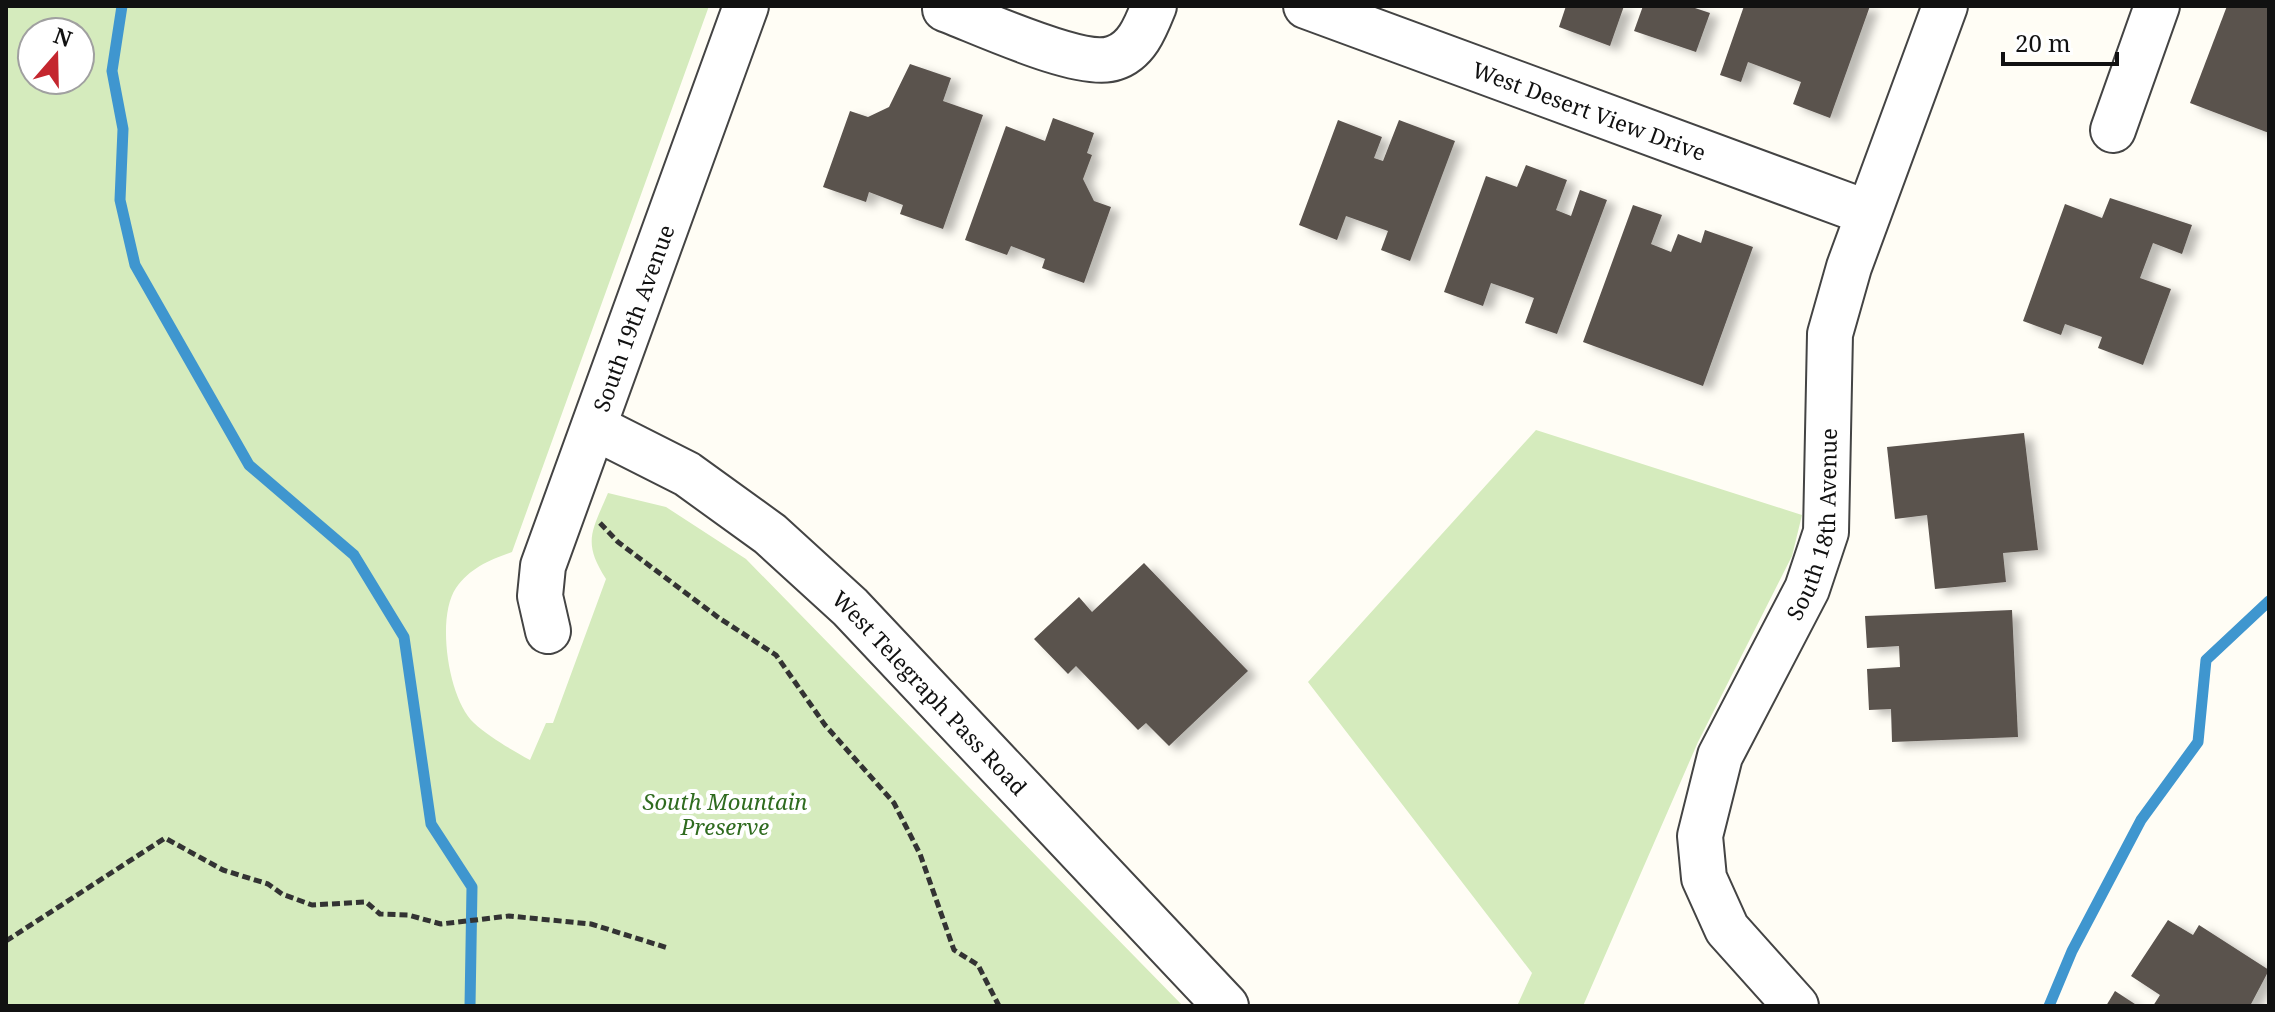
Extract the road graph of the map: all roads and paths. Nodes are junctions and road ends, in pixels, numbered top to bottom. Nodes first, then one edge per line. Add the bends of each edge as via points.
1 (746, 6) edge
2 (1154, 6) edge
3 (1306, 6) edge
4 (1945, 6) edge
5 (2157, 6) edge
6 (945, 9) dead end
7 (2113, 130) dead end
8 (1866, 216) junction
9 (594, 427) junction
10 (570, 493) junction
11 (548, 631) dead end
12 (6, 941) edge
13 (668, 948) dead end
14 (999, 1006) edge
15 (1226, 1006) edge
16 (1796, 1006) edge

1 - 9 street, South 19th Avenue
2 - 6 street via 1137,43 1115,58 1085,61
3 - 8 street, West Desert View Drive
4 - 8 street, South 18th Avenue
5 - 7 street
8 - 16 street, South 18th Avenue via 1830,334 1826,532 1807,589 1720,756 1700,836 1704,878 1727,929
9 - 10 street, South 19th Avenue
9 - 15 street, West Telegraph Pass Road via 687,474 770,534 850,607
10 - 11 street, South 19th Avenue via 540,580
10 - 14 path via 618,542 776,655 825,725 894,803 920,854 954,950 978,965
12 - 13 path via 163,840 312,905 366,902 380,914 441,924 509,916 591,924

